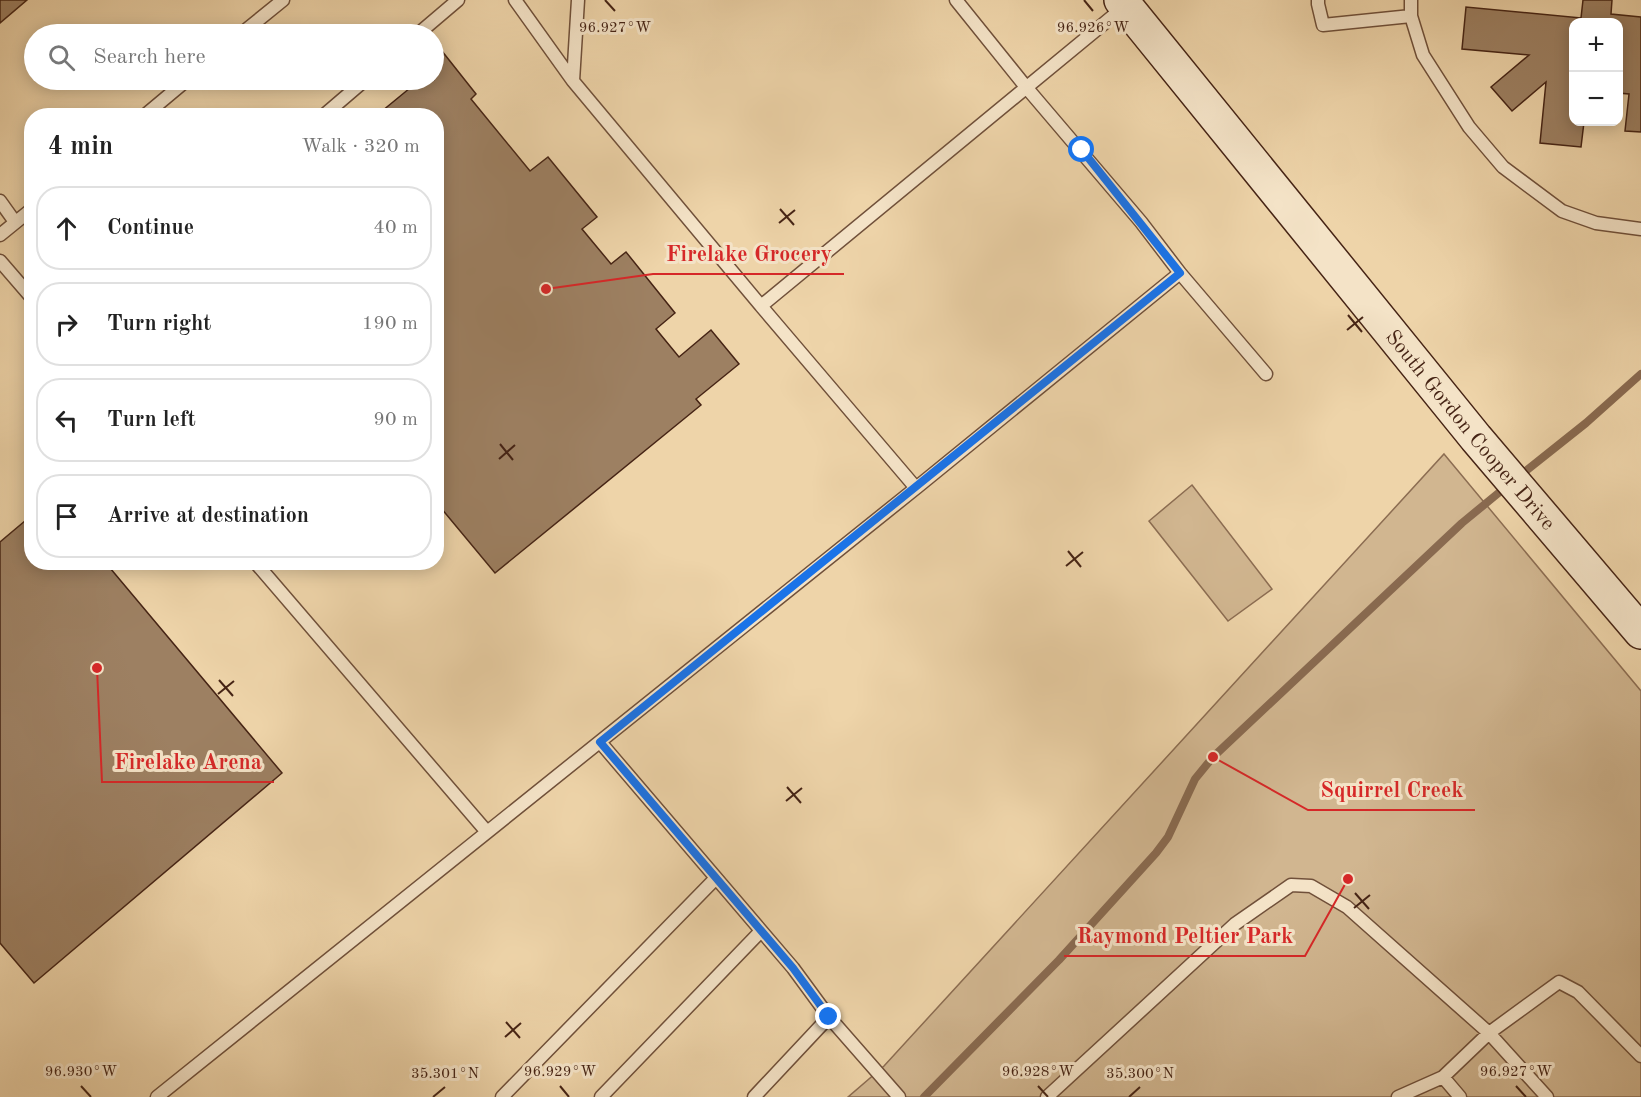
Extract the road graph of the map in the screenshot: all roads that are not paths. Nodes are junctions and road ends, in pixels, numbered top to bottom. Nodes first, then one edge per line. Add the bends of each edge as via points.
1 (283, 0) edge
2 (459, 0) edge
3 (515, 0) edge
4 (956, 0) edge
5 (1318, 0) edge
6 (1411, 0) edge
7 (581, 2) edge
8 (1123, 3) edge
9 (1412, 15) junction
10 (254, 24) edge
11 (430, 24) edge
12 (573, 81) junction
13 (1026, 87) junction
14 (175, 90) edge
15 (353, 90) edge
16 (154, 108) edge
17 (332, 108) edge
18 (0, 201) edge
19 (24, 215) edge
20 (15, 222) junction
21 (1641, 229) edge
22 (0, 235) edge
23 (0, 261) edge
24 (1180, 273) junction
25 (24, 289) edge
26 (761, 306) junction
27 (1266, 374) dead end
28 (916, 488) junction
29 (262, 570) edge
30 (1641, 632) edge
31 (600, 742) junction
32 (487, 832) junction
33 (716, 878) junction
34 (761, 931) junction
35 (829, 1017) junction
36 (1489, 1033) junction
37 (1641, 1056) edge
38 (1443, 1077) junction
39 (156, 1097) edge
40 (502, 1097) edge
41 (601, 1097) edge
42 (754, 1097) edge
43 (899, 1097) edge
44 (1047, 1097) edge
45 (1398, 1097) edge
46 (1460, 1097) edge
47 (1547, 1097) edge

1 - 10 lane
2 - 11 lane
3 - 12 lane
4 - 13 lane
5 - 9 lane via 1323,25
6 - 9 lane
7 - 12 lane
8 - 13 lane
8 - 30 main road, South Gordon Cooper Drive via 1476,438
9 - 21 lane via 1423,55 1469,127 1503,167 1562,210 1596,223
12 - 26 lane
13 - 24 lane
13 - 26 lane
14 - 16 lane
15 - 17 lane
18 - 20 lane
19 - 20 lane
20 - 22 lane
23 - 25 lane
24 - 27 lane
24 - 28 lane
26 - 28 lane
28 - 31 lane
29 - 32 lane
31 - 32 lane
31 - 33 lane
32 - 39 lane
33 - 34 lane
33 - 40 lane
34 - 35 lane
34 - 41 lane
35 - 42 lane
35 - 43 lane
36 - 37 lane via 1559,982 1578,992
36 - 38 lane
36 - 44 lane via 1347,907 1311,886 1290,885 1235,924
36 - 47 lane
38 - 45 lane
38 - 46 lane

